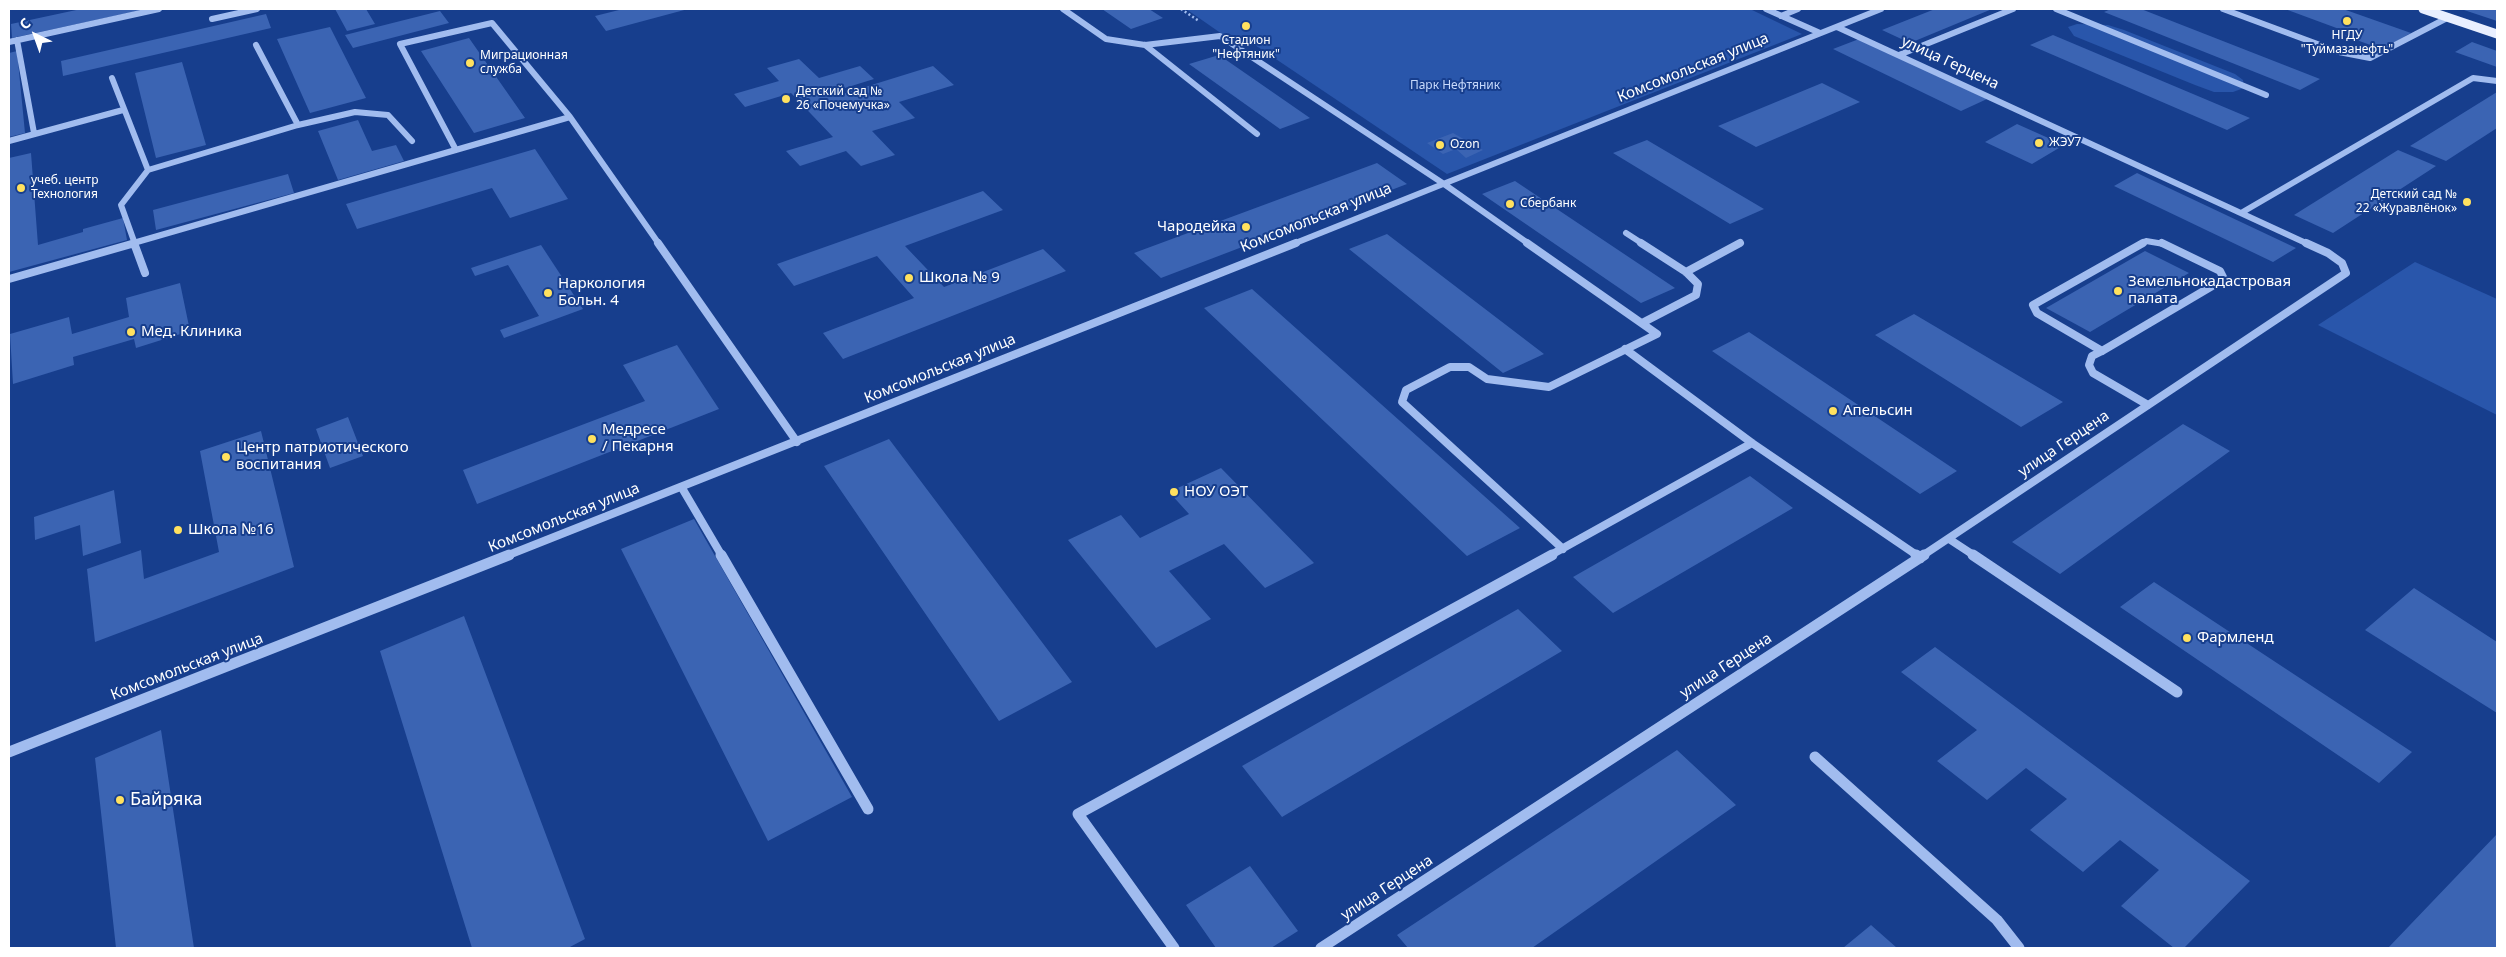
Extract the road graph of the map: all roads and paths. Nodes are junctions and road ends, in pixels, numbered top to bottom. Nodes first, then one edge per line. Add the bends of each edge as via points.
1 (159, 9) edge
2 (257, 9) edge
3 (1063, 9) edge
4 (1766, 9) edge
5 (1798, 9) edge
6 (1882, 9) edge
7 (2013, 9) edge
8 (2056, 9) edge
9 (2223, 9) edge
10 (2424, 9) edge
11 (1781, 16) junction
12 (2448, 17) junction
13 (212, 19) dead end
14 (1837, 27) junction
15 (1820, 33) junction
16 (2497, 34) edge
17 (17, 40) junction
18 (9, 42) edge
19 (256, 45) dead end
20 (1145, 45) junction
21 (1899, 55) junction
22 (112, 78) dead end
23 (2497, 81) edge
24 (2266, 95) dead end
25 (124, 110) junction
26 (570, 117) junction
27 (298, 125) junction
28 (34, 133) junction
29 (1257, 134) dead end
30 (9, 141) edge
31 (412, 141) dead end
32 (456, 150) junction
33 (148, 170) junction
34 (1444, 184) junction
35 (2241, 213) junction
36 (1626, 233) dead end
37 (135, 243) junction
38 (1740, 243) dead end
39 (1686, 272) junction
40 (146, 274) dead end
41 (9, 279) edge
42 (1642, 323) junction
43 (1625, 349) junction
44 (2102, 351) junction
45 (2148, 405) junction
46 (797, 442) junction
47 (1752, 443) junction
48 (682, 488) junction
49 (1949, 539) junction
50 (1563, 549) junction
51 (1920, 558) junction
52 (2177, 692) dead end
53 (9, 752) edge
54 (1815, 757) dead end
55 (868, 809) dead end
56 (1174, 948) edge
57 (1321, 948) edge
58 (2019, 948) edge

1 - 17 street
2 - 13 street
3 - 20 street via 1106,39
4 - 11 street
5 - 11 street
6 - 14 street, Комсомольская улица
7 - 21 street
8 - 24 street
9 - 12 street via 2339,52 2370,58
10 - 12 main road
11 - 15 street
12 - 16 main road
14 - 15 street, Комсомольская улица
14 - 21 street, улица Герцена
15 - 34 street, Комсомольская улица
17 - 18 street
17 - 28 street
19 - 27 street
20 - 29 street
20 - 34 street via 1220,36
21 - 35 street, улица Герцена
22 - 25 street
23 - 35 street via 2473,78
25 - 28 street
25 - 33 street
26 - 32 street
26 - 32 street via 492,23 400,44
26 - 46 street
27 - 31 street via 355,112 388,115
27 - 33 street
28 - 30 street
32 - 37 street
33 - 37 street via 121,205
34 - 42 street
34 - 46 street, Комсомольская улица
35 - 45 street, улица Герцена via 2328,253 2342,263 2346,273
36 - 39 street
37 - 40 street
37 - 41 street
38 - 39 street
39 - 42 street via 1698,284 1696,295
42 - 43 street via 1656,334
43 - 47 street
43 - 50 street via 1549,387 1487,379 1469,367 1450,367 1406,390 1402,402
44 - 44 street via 2224,279 2220,271 2160,242 2146,241 2033,305 2037,313
44 - 45 street via 2092,356 2088,365 2093,373
45 - 49 street, улица Герцена
46 - 48 street, Комсомольская улица
47 - 50 street
47 - 51 street
48 - 53 street, Комсомольская улица
48 - 55 street
49 - 51 street, улица Герцена
49 - 52 street
50 - 56 street via 1078,814
51 - 57 street, улица Герцена
54 - 58 street via 1997,920

